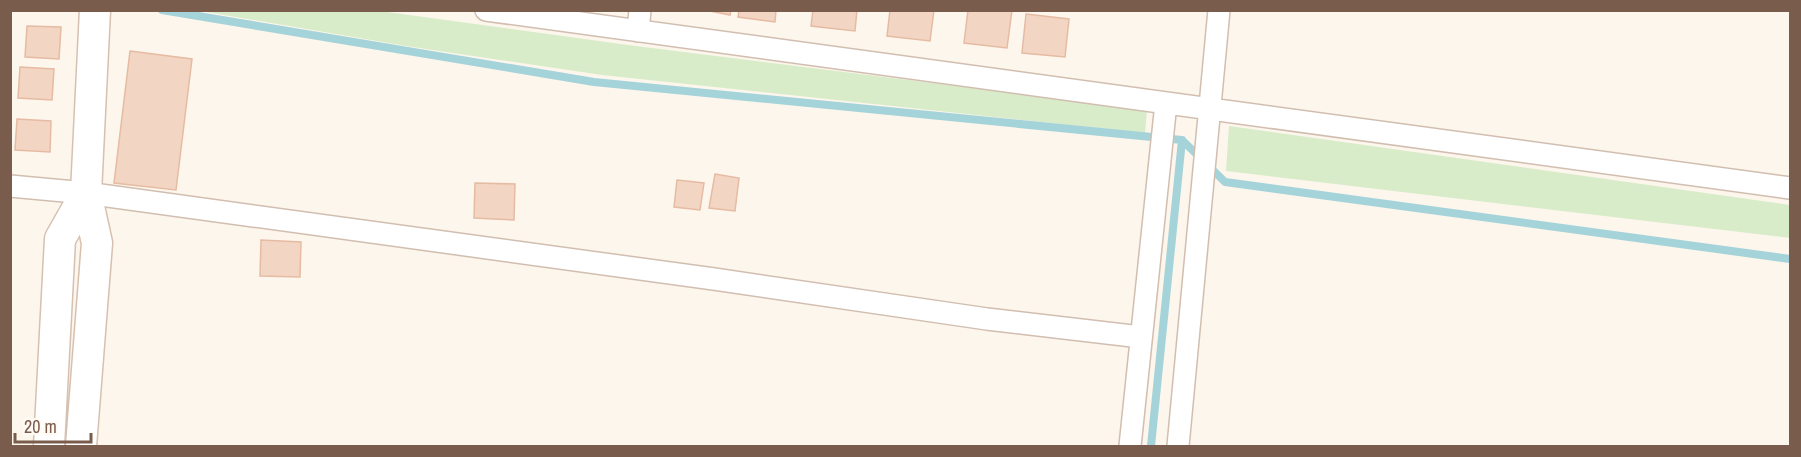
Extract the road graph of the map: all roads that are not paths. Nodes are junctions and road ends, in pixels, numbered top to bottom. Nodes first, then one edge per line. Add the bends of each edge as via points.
1 (95, 10) edge
2 (486, 10) edge
3 (1219, 10) edge
4 (639, 21) edge
5 (1166, 103) junction
6 (1210, 109) junction
7 (10, 186) edge
8 (1791, 188) edge
9 (86, 193) junction
10 (1141, 337) junction
11 (49, 447) edge
12 (81, 447) edge
13 (1130, 447) edge
14 (1178, 447) edge

1 - 9 street
2 - 4 street
3 - 6 street
4 - 5 street
5 - 6 street
5 - 10 street
6 - 8 street
6 - 14 street
7 - 9 street
9 - 10 street
9 - 11 street via 60,239
9 - 12 street via 97,243
10 - 13 street

